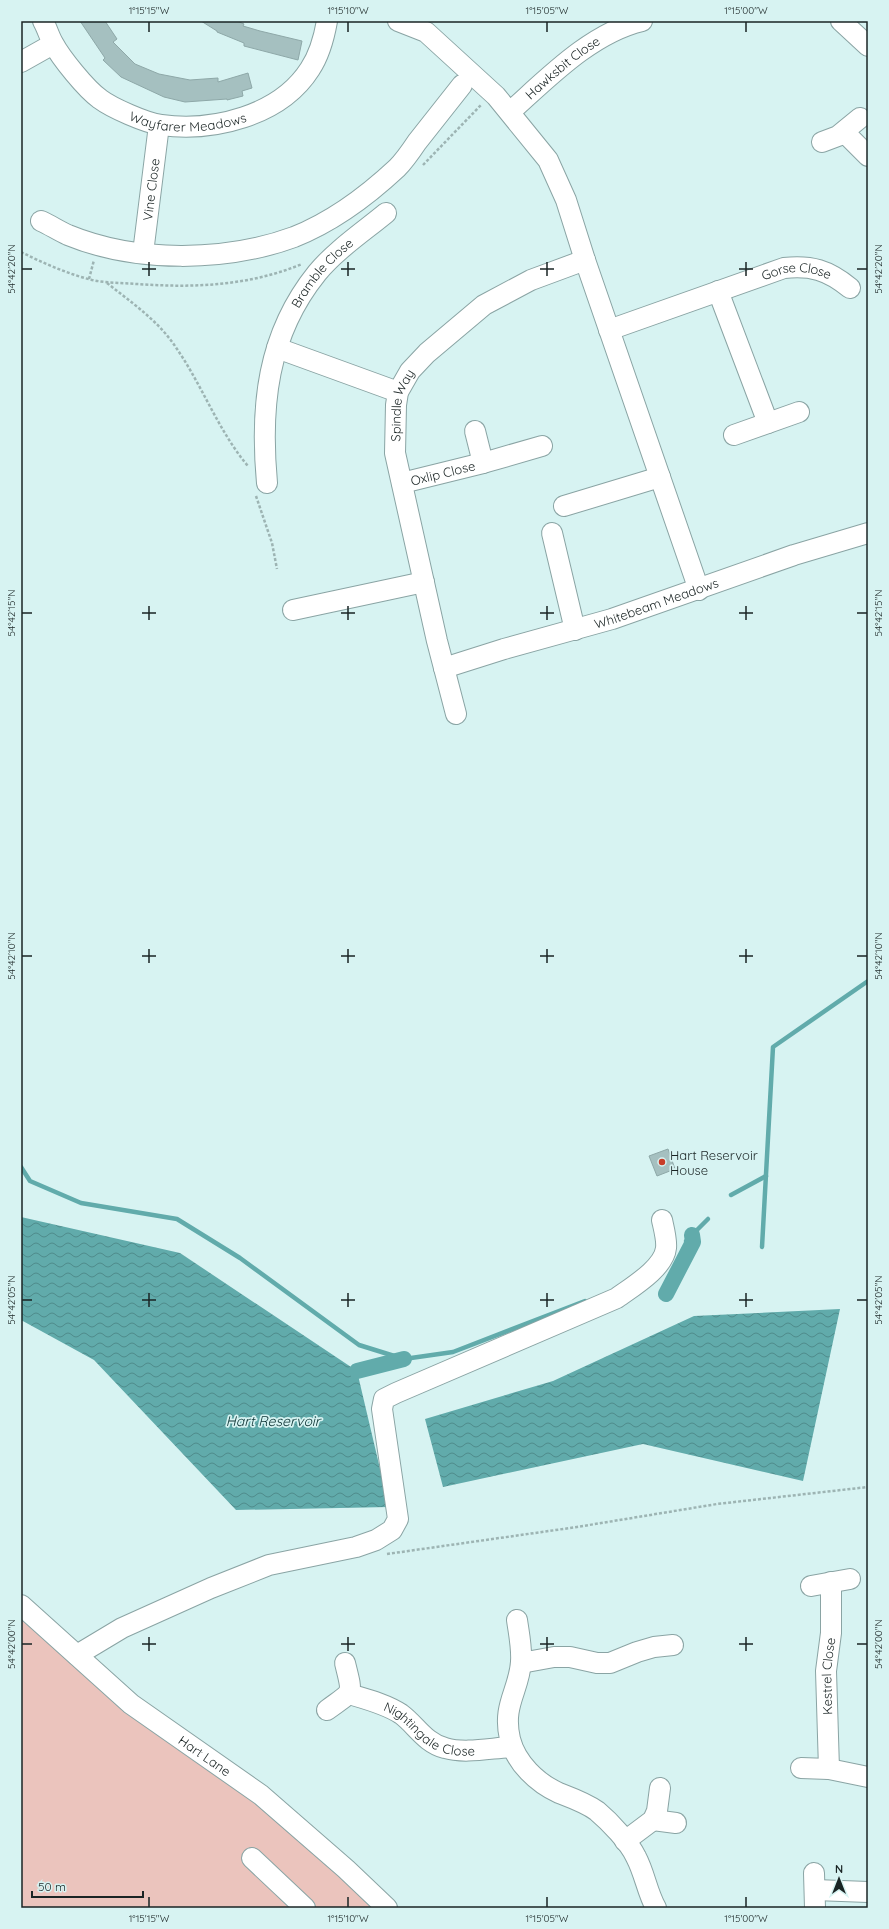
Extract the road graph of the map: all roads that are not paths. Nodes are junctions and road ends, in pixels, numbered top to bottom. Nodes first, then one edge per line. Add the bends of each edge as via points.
1 (43, 21) edge
2 (327, 21) edge
3 (398, 21) edge
4 (642, 21) edge
5 (841, 21) edge
6 (430, 27) edge
7 (53, 44) junction
8 (868, 46) edge
9 (21, 62) edge
10 (462, 85) dead end
11 (510, 112) junction
12 (159, 125) junction
13 (822, 142) dead end
14 (868, 156) edge
15 (386, 213) dead end
16 (41, 221) dead end
17 (143, 253) junction
18 (585, 260) junction
19 (850, 288) dead end
20 (718, 291) junction
21 (609, 330) junction
22 (277, 348) junction
23 (398, 392) junction
24 (799, 412) dead end
25 (768, 423) junction
26 (475, 431) dead end
27 (734, 435) dead end
28 (542, 446) dead end
29 (483, 464) junction
30 (660, 477) junction
31 (402, 483) junction
32 (261, 489) road end
33 (564, 506) dead end
34 (552, 533) dead end
35 (868, 533) edge
36 (424, 582) junction
37 (699, 590) junction
38 (293, 610) dead end
39 (575, 630) junction
40 (444, 668) junction
41 (456, 714) dead end
42 (662, 1220) dead end
43 (811, 1586) dead end
44 (21, 1605) edge
45 (517, 1620) dead end
46 (673, 1645) dead end
47 (77, 1655) junction
48 (345, 1663) dead end
49 (521, 1663) junction
50 (349, 1694) junction
51 (327, 1710) dead end
52 (512, 1747) junction
53 (801, 1768) dead end
54 (829, 1769) junction
55 (868, 1777) edge
56 (660, 1788) dead end
57 (653, 1820) junction
58 (676, 1823) dead end
59 (624, 1841) junction
60 (252, 1858) dead end
61 (815, 1890) edge
62 (868, 1892) edge
63 (305, 1908) edge
64 (387, 1908) edge
65 (656, 1908) edge

1 - 7 street, Wayfarer Meadows
2 - 12 street, Wayfarer Meadows via 322,46 310,70 288,93 267,107 238,120 184,127
3 - 6 street
4 - 11 street, Hawksbit Close via 612,30 595,41
5 - 8 street
6 - 11 street
7 - 9 street
7 - 12 street, Wayfarer Meadows via 77,76 99,99
10 - 17 street via 398,167 356,203 326,222 256,249 177,256
11 - 18 street via 548,160 566,200
12 - 17 street, Vine Close
13 - 14 street via 838,136 853,124 850,138
15 - 22 street, Bramble Close via 318,272 283,330
16 - 17 street via 68,235 98,245
18 - 21 street
18 - 23 street, Spindle Way via 531,280 484,305 427,353 410,371
19 - 20 street, Gorse Close via 835,276 799,266 784,268
20 - 21 street, Gorse Close
20 - 25 street
21 - 30 street
22 - 23 street
22 - 32 street, Bramble Close via 266,387
23 - 31 street, Spindle Way via 395,453
24 - 25 street
25 - 27 street
26 - 29 street, Oxlip Close
28 - 29 street, Oxlip Close
29 - 31 street, Oxlip Close
30 - 33 street
30 - 37 street
31 - 36 street, Spindle Way
34 - 39 street
35 - 37 street, Whitebeam Meadows
36 - 38 street
36 - 40 street, Spindle Way
37 - 39 street, Whitebeam Meadows
39 - 40 street, Whitebeam Meadows
40 - 41 street, Spindle Way
42 - 47 street via 666,1248 663,1260 617,1298 384,1399 382,1409 398,1519 392,1530 376,1540 356,1547 268,1565 122,1628
43 - 54 street, Kestrel Close via 841,1581 826,1671
44 - 47 street, Hart Lane
45 - 49 street
46 - 49 street via 654,1647 610,1663 554,1657
47 - 64 street, Hart Lane via 132,1704 261,1795
48 - 50 street via 351,1689
49 - 52 street via 509,1704 507,1721
50 - 51 street
50 - 52 street, Nightingale Close via 401,1714 429,1741 444,1748 463,1750
52 - 59 street via 526,1769 542,1784 597,1811
53 - 54 street
54 - 55 street
56 - 57 street
57 - 58 street
57 - 59 street
59 - 65 street via 636,1856 650,1898
60 - 63 street
61 - 62 street

